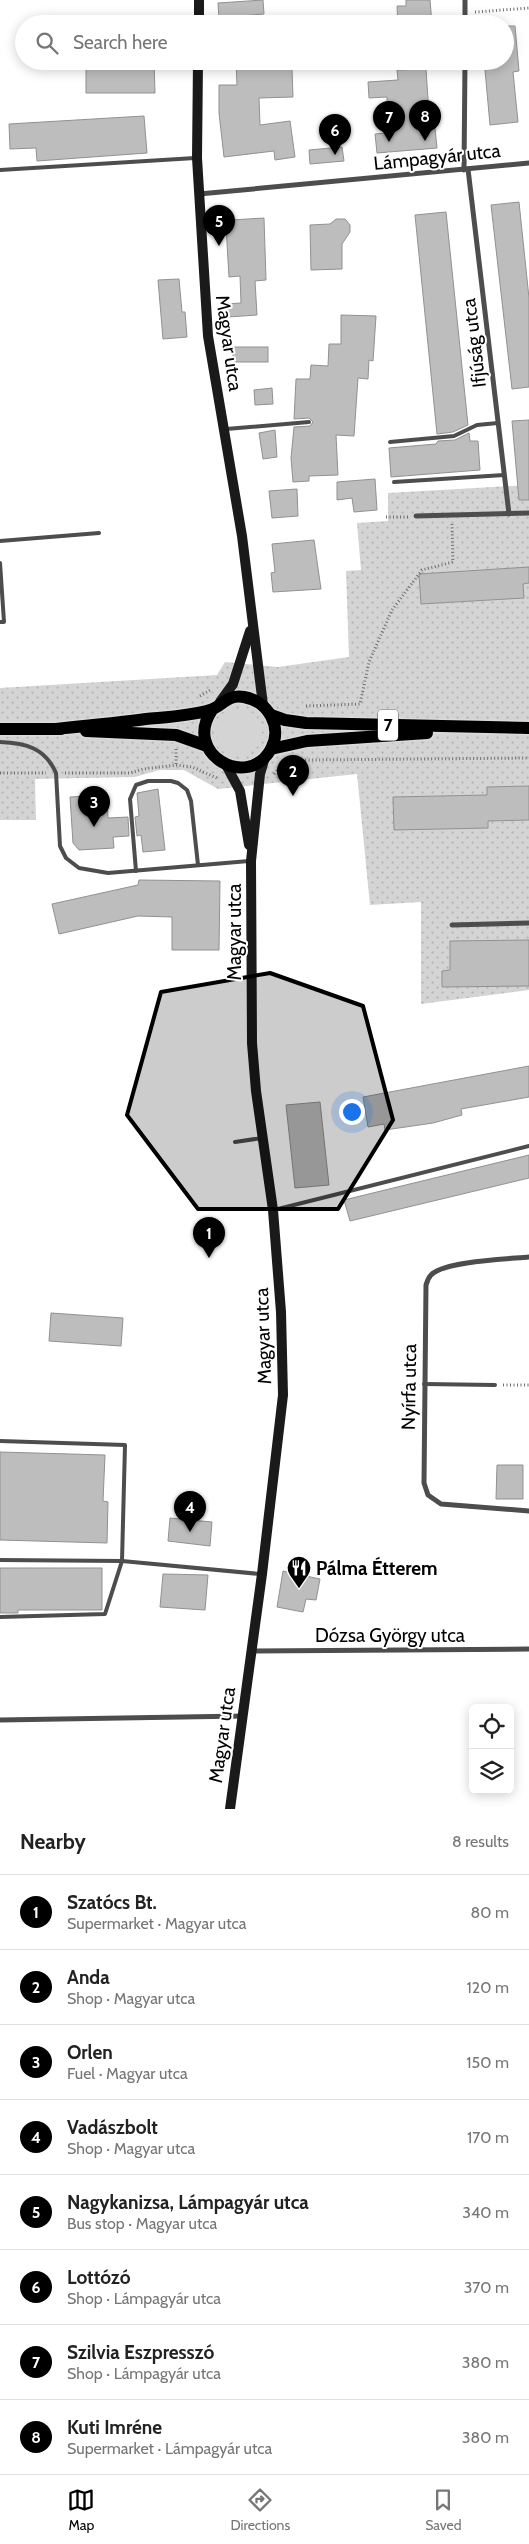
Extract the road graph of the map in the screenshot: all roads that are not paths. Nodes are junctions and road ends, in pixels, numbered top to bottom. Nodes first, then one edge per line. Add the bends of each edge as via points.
1 (199, 0) edge
2 (465, 0) edge
3 (199, 15) edge
4 (465, 15) edge
5 (198, 70) edge
6 (465, 70) edge
7 (197, 158) junction
8 (529, 163) edge
9 (0, 170) edge
10 (466, 170) junction
11 (199, 194) junction
12 (309, 422) dead end
13 (498, 423) junction
14 (224, 429) junction
15 (390, 442) dead end
16 (504, 475) junction
17 (394, 482) dead end
18 (529, 513) edge
19 (509, 514) junction
20 (416, 516) road end
21 (99, 533) dead end
22 (0, 541) edge
23 (0, 563) edge
24 (0, 622) edge
25 (251, 628) junction
26 (216, 706) junction
27 (267, 710) junction
28 (0, 728) edge
29 (506, 728) junction
30 (529, 728) edge
31 (55, 729) junction
32 (0, 742) edge
33 (207, 746) junction
34 (268, 753) junction
35 (226, 764) junction
36 (251, 860) junction
37 (198, 865) junction
38 (136, 871) junction
39 (529, 923) edge
40 (452, 925) dead end
41 (263, 1138) junction
42 (235, 1142) dead end
43 (529, 1146) edge
44 (273, 1210) junction
45 (529, 1257) edge
46 (424, 1384) junction
47 (495, 1385) road end
48 (0, 1441) edge
49 (529, 1511) edge
50 (0, 1560) edge
51 (122, 1561) junction
52 (262, 1574) junction
53 (0, 1617) edge
54 (529, 1649) edge
55 (252, 1651) junction
56 (243, 1716) junction
57 (0, 1720) edge
58 (230, 1809) edge

1 - 3 street
2 - 4 street
5 - 7 street, Magyar utca
6 - 10 street, Ifjúság utca
7 - 9 lane
7 - 11 street, Magyar utca
8 - 10 street, Lámpagyár utca
10 - 11 street, Lámpagyár utca
10 - 13 street, Ifjúság utca
11 - 14 street, Magyar utca via 208,336
12 - 14 lane
13 - 15 lane via 477,425 454,436
13 - 16 street, Ifjúság utca
14 - 25 street, Magyar utca via 242,536
16 - 17 lane
16 - 19 street, Ifjúság utca
18 - 19 street
19 - 20 street
21 - 22 lane
23 - 24 lane via 4,622
25 - 26 street, Magyar utca via 233,684
25 - 27 street, Magyar utca
26 - 27 main road, 7 via 230,698 242,697 253,699
26 - 31 main road, 7 via 176,716
26 - 33 main road via 204,731
27 - 29 main road, 7 via 285,720 306,723
27 - 34 main road via 275,732
28 - 31 main road, 7
29 - 30 main road, 7
29 - 34 main road, 7 via 307,741
31 - 33 main road, 7 via 176,735
32 - 38 lane via 18,742 38,749 47,757 56,773 58,838 66,858 79,868 96,872
33 - 35 main road, 7 via 211,754
34 - 35 main road, 7 via 246,766
34 - 36 street, Magyar utca via 259,790
35 - 36 street, Magyar utca via 240,791
36 - 37 lane
36 - 41 street, Magyar utca via 252,1043
37 - 38 lane
37 - 38 lane via 187,790 178,783 148,781 136,786 130,799
39 - 40 street
41 - 42 lane
41 - 44 street, Magyar utca
43 - 44 lane
44 - 52 street, Magyar utca via 283,1387
45 - 46 street, Nyírfa utca via 456,1266 432,1274 426,1286
46 - 47 lane
46 - 49 street, Nyírfa utca via 424,1483 428,1495 441,1504
48 - 51 lane via 125,1445
50 - 51 lane
51 - 52 lane
51 - 53 lane via 106,1614
52 - 55 street, Magyar utca
54 - 55 street, Dózsa György utca
55 - 56 street, Magyar utca
56 - 57 street
56 - 58 street, Magyar utca

